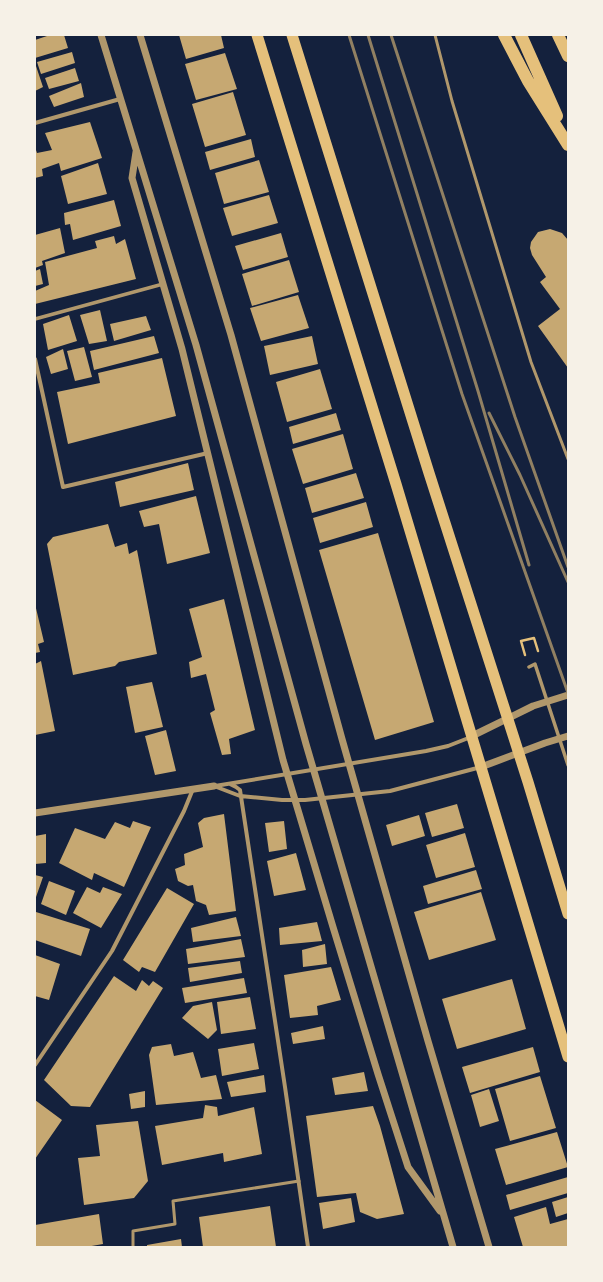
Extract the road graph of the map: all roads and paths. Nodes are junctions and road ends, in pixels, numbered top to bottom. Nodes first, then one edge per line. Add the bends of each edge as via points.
1 (101, 35) edge
2 (140, 35) edge
3 (256, 35) edge
4 (292, 35) edge
5 (435, 35) edge
6 (504, 35) edge
7 (521, 35) edge
8 (558, 35) edge
9 (568, 56) edge
10 (120, 99) junction
11 (35, 123) edge
12 (568, 141) edge
13 (568, 145) edge
14 (136, 151) junction
15 (163, 284) junction
16 (35, 319) edge
17 (35, 358) edge
18 (208, 453) junction
19 (568, 459) edge
20 (529, 667) dead end
21 (568, 695) edge
22 (508, 719) junction
23 (472, 736) junction
24 (568, 736) edge
25 (519, 754) junction
26 (568, 765) edge
27 (481, 767) junction
28 (288, 774) junction
29 (230, 784) junction
30 (214, 786) junction
31 (193, 789) junction
32 (240, 796) junction
33 (295, 800) junction
34 (35, 813) edge
35 (568, 914) edge
36 (568, 1057) edge
37 (35, 1065) edge
38 (299, 1181) junction
39 (444, 1216) junction
40 (133, 1247) edge
41 (308, 1247) edge
42 (453, 1247) edge
43 (489, 1247) edge

1 - 10 street
2 - 43 street via 231,335 342,739
3 - 23 highway
4 - 22 highway
5 - 19 lane via 452,101 532,362
6 - 13 highway via 528,81
7 - 12 highway
8 - 9 highway
10 - 11 street
10 - 14 street
14 - 15 street via 132,178
14 - 39 street via 196,345 306,744
15 - 16 street
15 - 18 street
17 - 18 street via 64,487
18 - 28 street
20 - 26 street via 535,664
21 - 22 street via 533,706
22 - 23 street
22 - 25 highway
23 - 27 highway
23 - 28 street via 448,746 426,751
24 - 25 street
25 - 27 street
25 - 35 highway
27 - 33 street via 390,791
27 - 36 highway
28 - 29 street
28 - 33 street
29 - 30 street
29 - 32 street via 240,790
30 - 31 street
30 - 32 street
31 - 34 street
31 - 37 street via 112,951
32 - 33 street
32 - 38 street
33 - 39 street via 408,1167
38 - 40 lane via 173,1201 175,1224 133,1231
38 - 41 street
39 - 42 street

